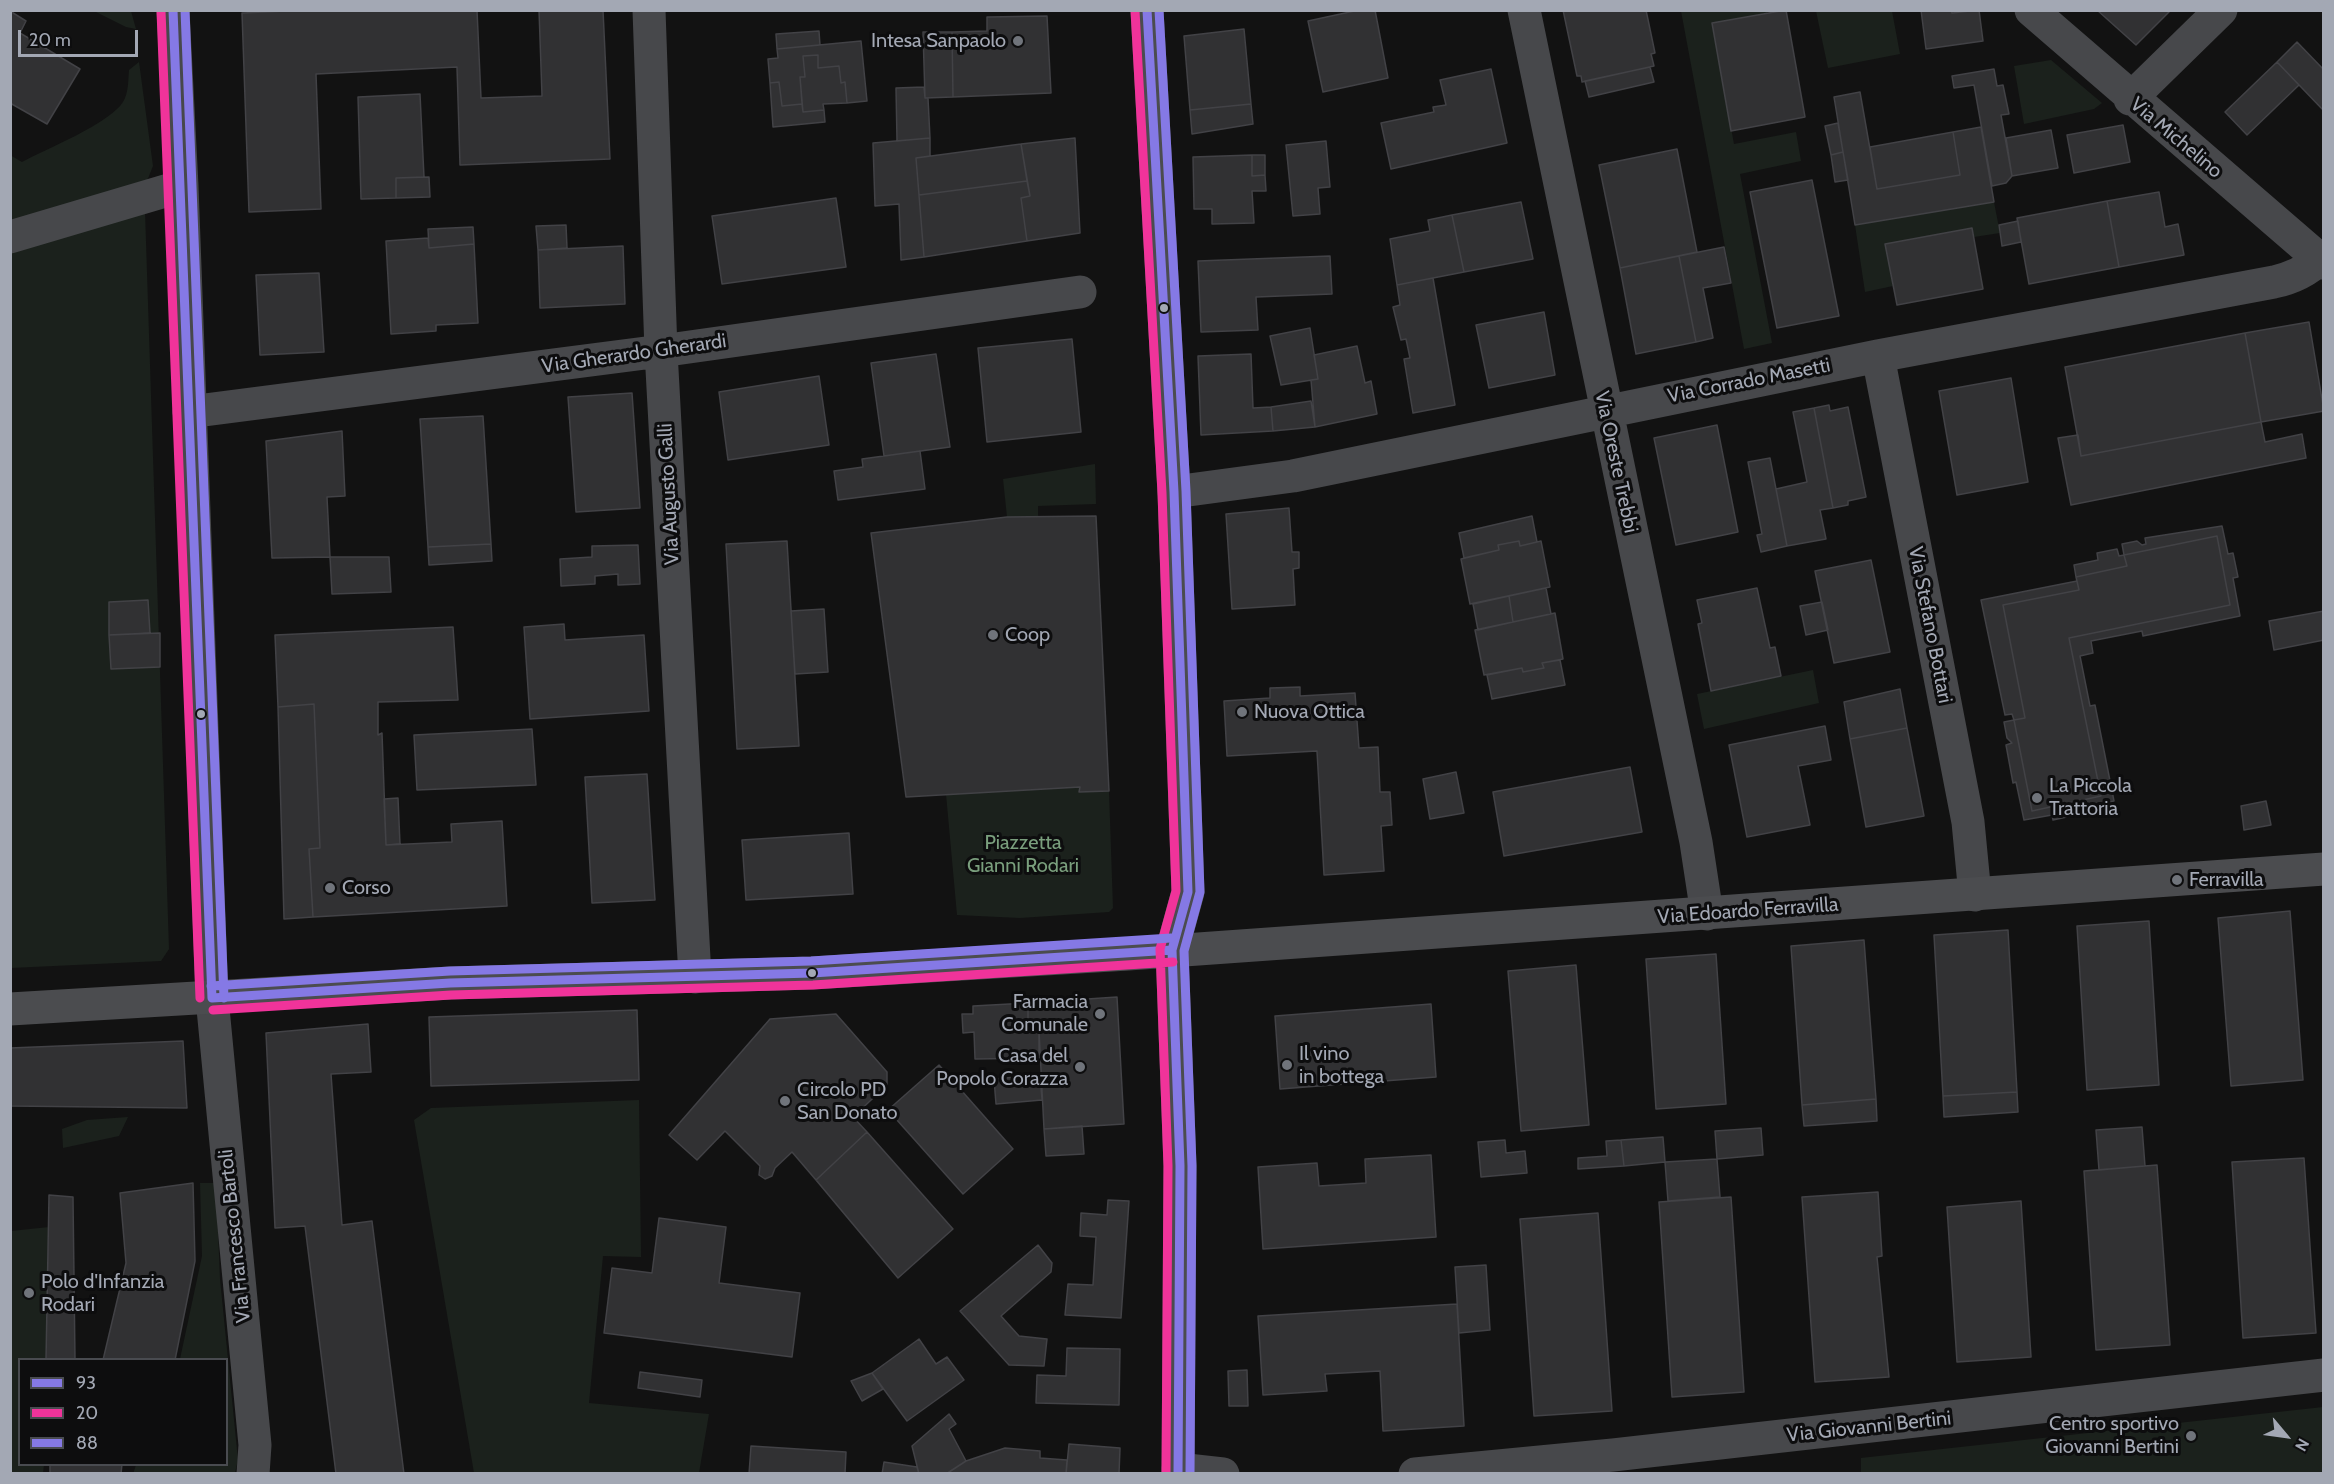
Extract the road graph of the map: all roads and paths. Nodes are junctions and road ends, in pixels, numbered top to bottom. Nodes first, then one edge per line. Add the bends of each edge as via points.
1 (173, 10) edge
2 (649, 10) edge
3 (1147, 10) edge
4 (1524, 10) edge
5 (2031, 10) edge
6 (2221, 10) edge
7 (2130, 99) junction
8 (182, 186) junction
9 (10, 237) edge
10 (2321, 261) edge
11 (1080, 292) dead end
12 (661, 351) junction
13 (1878, 356) junction
14 (1605, 410) junction
15 (189, 412) junction
16 (1174, 492) junction
17 (2324, 869) edge
18 (1975, 895) junction
19 (1707, 914) junction
20 (1172, 950) junction
21 (695, 977) junction
22 (212, 998) junction
23 (10, 1010) edge
24 (2324, 1375) edge
25 (1614, 1464) edge
26 (1178, 1471) edge
27 (253, 1473) edge
28 (1223, 1473) edge
29 (1415, 1473) edge

1 - 8 street, Via Francesco Bartoli
2 - 12 street, Via Augusto Galli
3 - 16 main road
4 - 14 street, Via Oreste Trebbi
5 - 7 street, Via Michelino
6 - 7 street
7 - 10 street, Via Michelino
8 - 9 street
8 - 15 street, Via Francesco Bartoli
10 - 13 street, Via Corrado Masetti via 2293,278
11 - 12 street, Via Gherardo Gherardi
12 - 15 street, Via Gherardo Gherardi
12 - 21 street, Via Augusto Galli
13 - 14 street, Via Corrado Masetti
13 - 18 street, Via Stefano Bottari via 1968,822
14 - 16 street, Via Corrado Masetti via 1293,476
14 - 19 street, Via Oreste Trebbi via 1696,842
15 - 22 street, Via Francesco Bartoli
16 - 20 main road via 1188,892
17 - 18 main road, Via Edoardo Ferravilla
18 - 19 main road, Via Edoardo Ferravilla
19 - 20 main road, Via Edoardo Ferravilla
20 - 21 main road, Via Edoardo Ferravilla
20 - 26 main road via 1180,1178
21 - 22 main road, Via Edoardo Ferravilla via 450,983
22 - 23 main road, Via Edoardo Ferravilla
22 - 27 street, Via Francesco Bartoli via 255,1445
24 - 25 street, Via Giovanni Bertini
25 - 29 street, Via Giovanni Bertini
26 - 28 street

